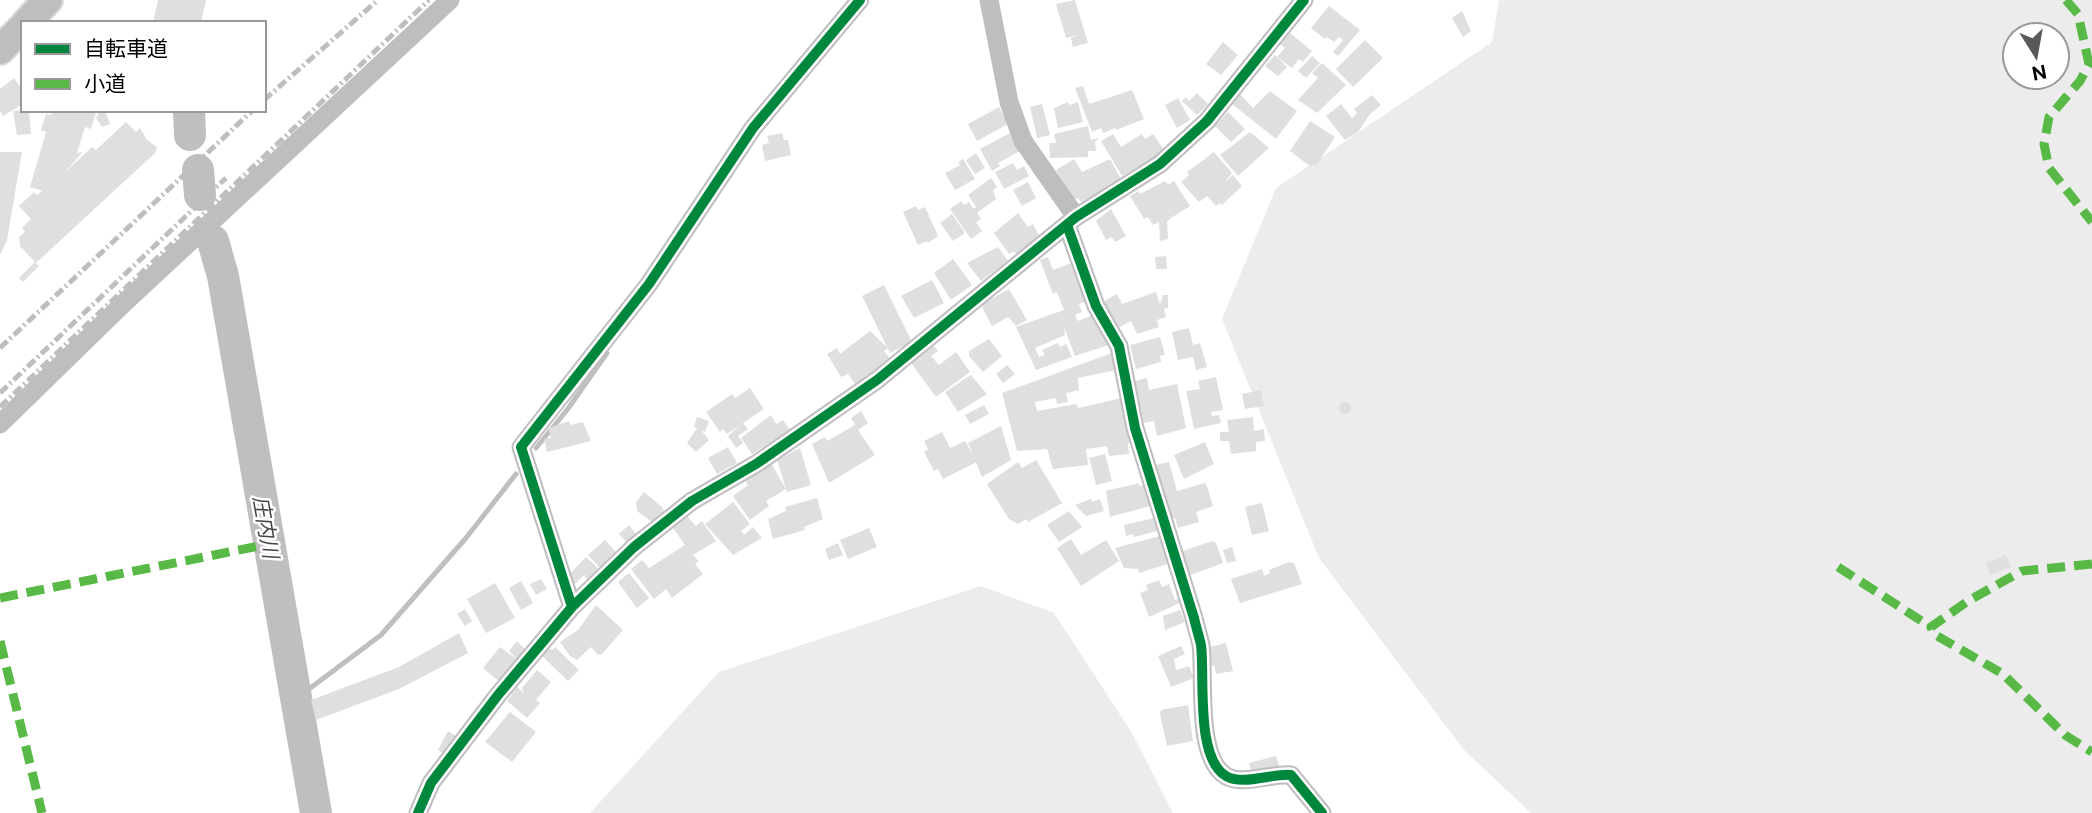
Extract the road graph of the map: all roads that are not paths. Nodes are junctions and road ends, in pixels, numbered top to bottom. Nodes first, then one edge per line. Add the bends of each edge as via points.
1 (48, 0) edge
2 (450, 0) edge
3 (860, 0) edge
4 (989, 0) edge
5 (1304, 0) edge
6 (28, 21) edge
7 (21, 29) edge
8 (0, 50) edge
9 (1071, 221) junction
10 (0, 425) edge
11 (572, 607) junction
12 (418, 813) edge
13 (1322, 813) edge

1 - 6 highway
2 - 10 street via 124,303
3 - 11 street via 753,128 649,284 521,447
4 - 9 street via 1009,103 1023,141
5 - 9 street via 1188,141
7 - 8 highway
9 - 11 street via 877,380 756,464 692,501 634,547
9 - 13 street via 1096,306 1119,346 1135,428 1194,618 1201,646 1207,743 1226,776 1291,775
11 - 12 street via 431,783

